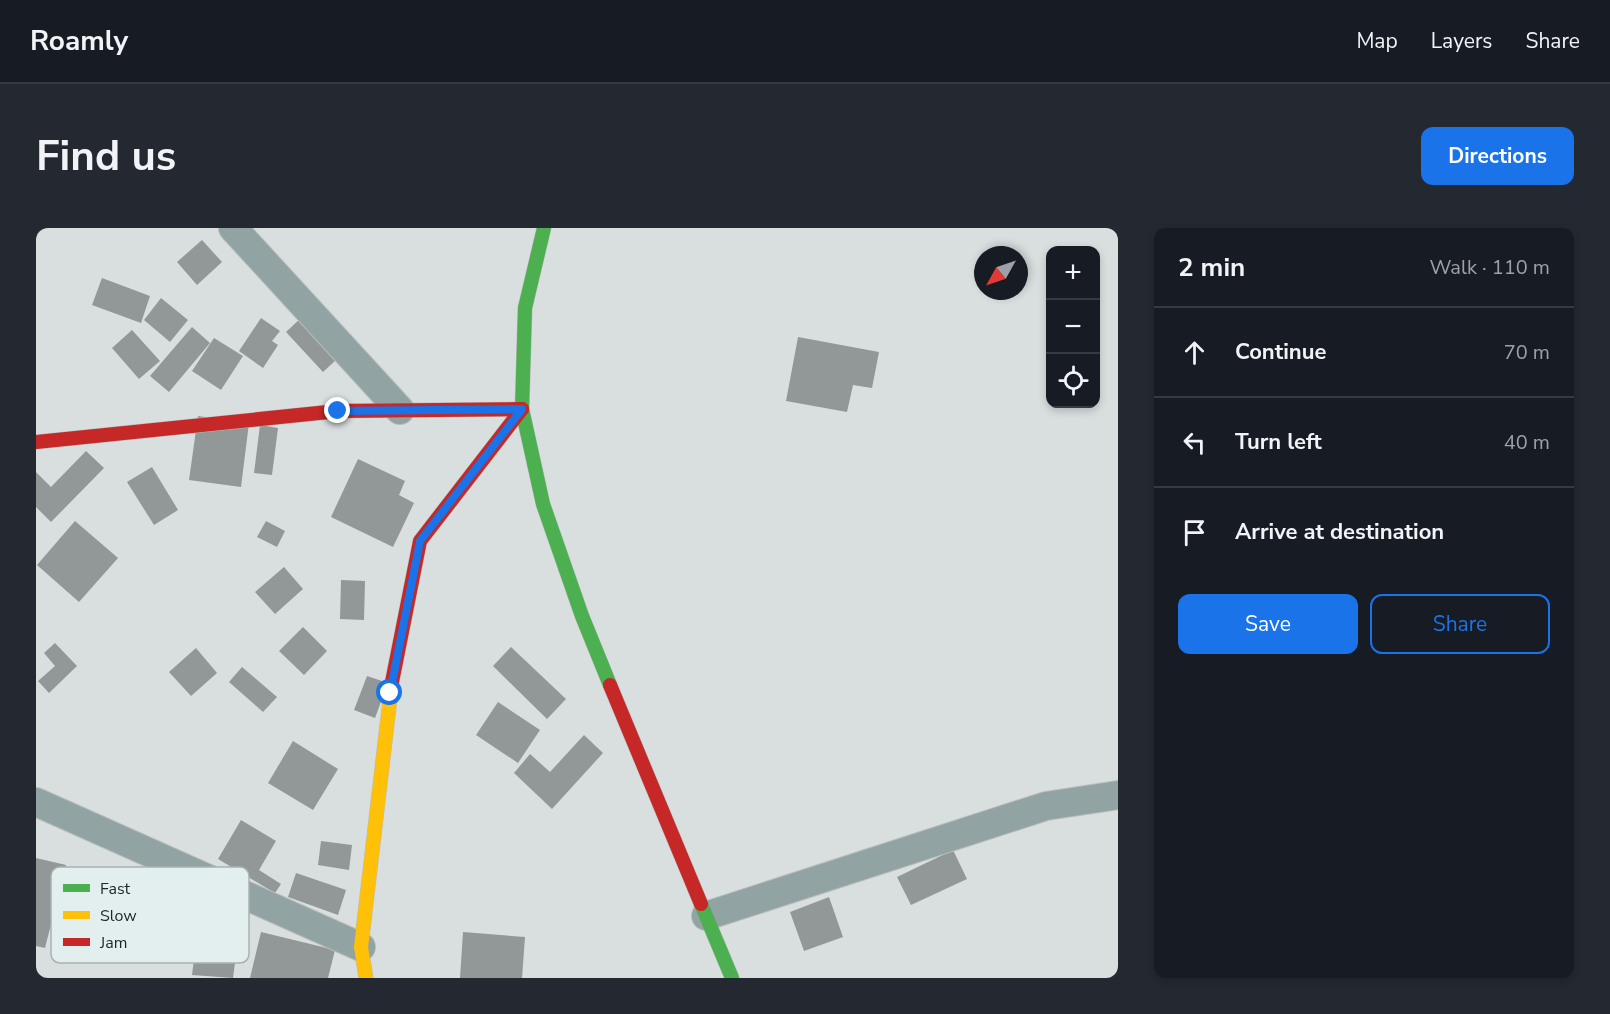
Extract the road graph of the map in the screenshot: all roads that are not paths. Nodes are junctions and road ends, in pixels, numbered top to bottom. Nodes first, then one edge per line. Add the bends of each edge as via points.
1 (233, 228) edge
2 (544, 228) edge
3 (522, 409) junction
4 (400, 410) junction
5 (36, 442) edge
6 (1118, 795) edge
7 (36, 802) edge
8 (182, 867) edge
9 (249, 897) edge
10 (706, 916) junction
11 (361, 947) junction
12 (366, 978) edge
13 (732, 978) edge

1 - 4 street
2 - 3 street via 525,308
3 - 4 street
3 - 10 street via 543,504 582,616
3 - 11 street via 420,541 390,693
4 - 5 street via 338,411
6 - 10 street via 1046,806
7 - 8 street
9 - 11 street
10 - 13 street
11 - 12 street

